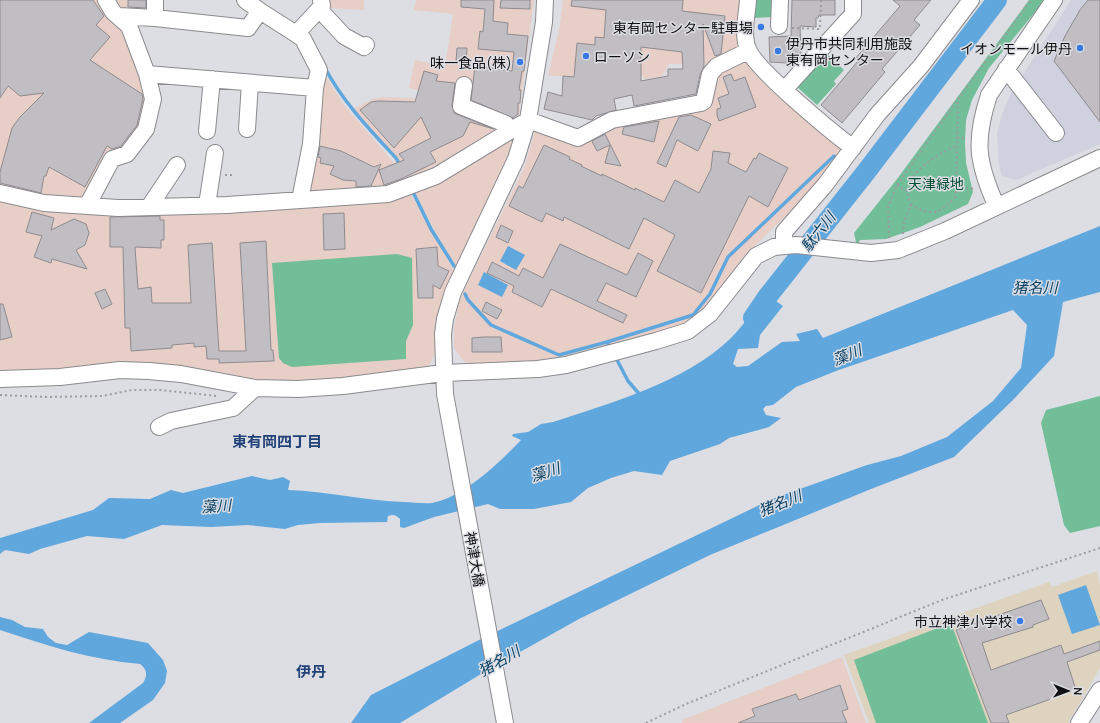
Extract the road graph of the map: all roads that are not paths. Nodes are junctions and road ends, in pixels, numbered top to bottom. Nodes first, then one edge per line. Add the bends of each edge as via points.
1 (106, 0) edge
2 (155, 0) edge
3 (245, 0) edge
4 (545, 0) edge
5 (748, 0) edge
6 (780, 0) edge
7 (853, 0) edge
8 (971, 0) edge
9 (1054, 0) edge
10 (320, 5) edge
11 (260, 11) junction
12 (119, 16) junction
13 (155, 18) junction
14 (779, 26) road end
15 (296, 34) junction
16 (366, 45) dead end
17 (748, 51) junction
18 (1006, 69) junction
19 (147, 74) junction
20 (212, 79) junction
21 (250, 83) junction
22 (464, 86) dead end
23 (315, 88) junction
24 (785, 89) junction
25 (528, 120) junction
26 (247, 129) dead end
27 (511, 130) junction
28 (207, 131) dead end
29 (1056, 133) dead end
30 (853, 148) junction
31 (215, 153) dead end
32 (1100, 158) edge
33 (177, 165) dead end
34 (0, 193) edge
35 (300, 200) junction
36 (207, 205) junction
37 (996, 205) junction
38 (87, 206) junction
39 (149, 207) junction
40 (790, 245) junction
41 (443, 373) junction
42 (0, 379) edge
43 (254, 388) junction
44 (159, 427) dead end
45 (1100, 690) edge
46 (505, 723) edge
47 (1079, 723) edge

1 - 12 street via 113,12
2 - 13 street
3 - 11 street
4 - 25 street, 神津大橋 via 544,22
5 - 17 street
6 - 14 street
7 - 24 street via 853,14
8 - 30 street via 921,66 877,115
9 - 18 street
10 - 15 street
10 - 16 street via 344,36 364,47
11 - 13 street via 248,28
11 - 15 street
12 - 13 street
12 - 19 street via 129,26
15 - 23 street via 303,39 319,70
17 - 24 street
17 - 25 street via 717,66 710,74 704,101 701,103 612,120 578,138
18 - 29 street
18 - 37 street via 989,95 979,131 982,168
19 - 20 street
19 - 38 street via 153,100 146,129 127,154 112,159
20 - 21 street
20 - 28 street
21 - 23 street
21 - 26 street
22 - 27 street via 461,106 506,124
23 - 35 street via 311,144
24 - 30 street
25 - 27 street
25 - 41 street, 神津大橋 via 516,159 449,304 443,334
27 - 35 street via 436,176 388,194
30 - 40 street via 784,232
31 - 36 street
32 - 37 street
33 - 39 street
34 - 38 street via 44,203
35 - 36 street
36 - 39 street
37 - 40 street via 930,237 881,254
38 - 39 street
40 - 41 street via 766,250 756,256 710,314 688,331 566,365 538,369
41 - 43 street via 342,386
41 - 46 street, 神津大橋
42 - 43 street via 60,377 120,370 149,371 181,374
43 - 44 street via 233,408 171,421
45 - 47 street

